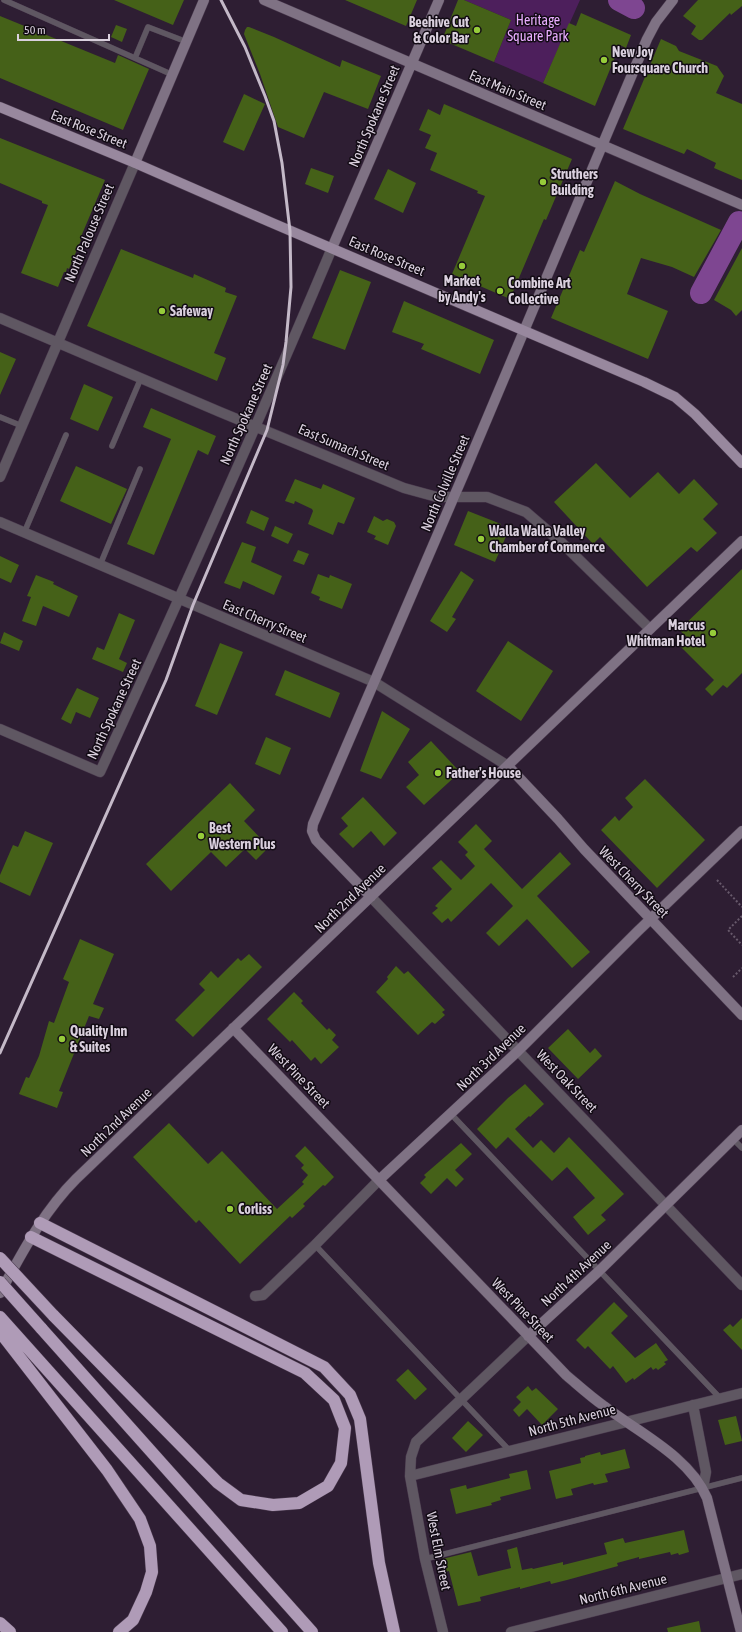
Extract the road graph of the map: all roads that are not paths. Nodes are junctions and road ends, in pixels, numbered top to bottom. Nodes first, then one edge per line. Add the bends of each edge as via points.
1 (5, 0) edge
2 (204, 0) edge
3 (264, 0) edge
4 (439, 0) edge
5 (673, 0) edge
6 (187, 42) junction
7 (135, 58) junction
8 (411, 64) junction
9 (173, 75) junction
10 (0, 107) edge
11 (603, 145) junction
12 (135, 163) junction
13 (742, 205) edge
14 (332, 248) junction
15 (0, 318) edge
16 (525, 331) junction
17 (58, 342) junction
18 (141, 378) junction
19 (0, 417) edge
20 (22, 426) junction
21 (256, 426) junction
22 (66, 435) dead end
23 (112, 446) dead end
24 (742, 463) edge
25 (140, 469) dead end
26 (0, 477) edge
27 (455, 496) junction
28 (0, 522) edge
29 (24, 533) junction
30 (742, 541) edge
31 (100, 565) junction
32 (180, 599) junction
33 (650, 630) junction
34 (374, 682) junction
35 (0, 729) edge
36 (508, 766) junction
37 (742, 831) edge
38 (371, 897) junction
39 (651, 920) junction
40 (742, 1015) edge
41 (233, 1028) junction
42 (518, 1051) junction
43 (451, 1114) junction
44 (742, 1130) edge
45 (733, 1139) junction
46 (742, 1148) edge
47 (379, 1180) junction
48 (666, 1206) junction
49 (40, 1224) junction
50 (31, 1237) junction
51 (315, 1245) junction
52 (0, 1258) edge
53 (600, 1271) junction
54 (0, 1282) edge
55 (742, 1285) edge
56 (0, 1293) edge
57 (255, 1296) dead end
58 (0, 1317) edge
59 (0, 1332) edge
60 (528, 1336) junction
61 (742, 1393) edge
62 (720, 1398) junction
63 (461, 1400) junction
64 (693, 1405) junction
65 (625, 1421) junction
66 (510, 1451) junction
67 (410, 1476) junction
68 (742, 1478) edge
69 (703, 1488) junction
70 (425, 1559) junction
71 (742, 1574) edge
72 (727, 1578) junction
73 (0, 1623) edge
74 (10, 1632) edge
75 (119, 1632) edge
76 (282, 1632) edge
77 (312, 1632) edge
78 (394, 1632) edge
79 (443, 1632) edge
80 (510, 1632) edge
81 (741, 1632) edge

1 - 7 lane
2 - 6 main road, North Palouse Street
3 - 8 main road, East Main Street
4 - 8 main road, North Spokane Street
5 - 11 main road, North Colville Street via 647,39
6 - 7 lane via 148,27
6 - 9 main road, North Palouse Street
7 - 9 lane
8 - 11 main road, East Main Street
8 - 14 main road, North Spokane Street
9 - 12 main road, North Palouse Street
10 - 12 main road, East Rose Street
11 - 13 main road, East Main Street
11 - 16 main road, North Colville Street
12 - 14 main road, East Rose Street
12 - 17 street, North Palouse Street
14 - 16 main road, East Rose Street
14 - 21 street, North Spokane Street
15 - 17 street, East Sumach Street
16 - 24 main road, East Rose Street via 675,397
16 - 27 main road, North Colville Street
17 - 18 street, East Sumach Street
17 - 20 street, North Palouse Street
18 - 21 street, East Sumach Street
18 - 23 lane
19 - 20 lane
20 - 26 street, North Palouse Street
21 - 27 street, East Sumach Street via 404,488 437,497
21 - 32 street, North Spokane Street
22 - 29 lane
25 - 31 lane
27 - 33 street, East Sumach Street via 487,498 526,512 562,543
27 - 34 main road, North Colville Street
28 - 29 street, East Cherry Street
29 - 31 street, East Cherry Street
30 - 33 main road, North 2nd Avenue
31 - 32 street, East Cherry Street
32 - 34 street, East Cherry Street
32 - 35 street, North Spokane Street via 100,772
33 - 36 main road, North 2nd Avenue
34 - 36 street, East Cherry Street
34 - 38 main road, North Colville Street via 312,831 316,840
36 - 38 main road, North 2nd Avenue
36 - 39 main road, West Cherry Street
37 - 39 main road, North 3rd Avenue
38 - 41 main road, North 2nd Avenue
38 - 42 street, West Oak Street
39 - 40 main road, West Cherry Street
39 - 42 main road, North 3rd Avenue
41 - 47 main road, West Pine Street
41 - 49 main road, North 2nd Avenue via 76,1179
42 - 43 main road, North 3rd Avenue
42 - 48 street, West Oak Street
43 - 47 main road, North 3rd Avenue
43 - 53 lane
44 - 45 main road, North 4th Avenue
45 - 46 lane
45 - 48 main road, North 4th Avenue
47 - 51 street, North 3rd Avenue
47 - 60 main road, West Pine Street
48 - 53 main road, North 4th Avenue
48 - 55 street, West Oak Street
49 - 50 main road, North 2nd Avenue
49 - 78 highway via 324,1367 350,1395 360,1419 379,1563
50 - 52 highway, bridge via 304,1373 334,1400 345,1428 341,1463 328,1486 299,1503 273,1505 241,1500 218,1483
50 - 56 main road, North 2nd Avenue
51 - 57 street, North 3rd Avenue via 263,1295
51 - 63 lane
53 - 60 main road, North 4th Avenue
53 - 62 lane
54 - 77 highway, bridge
58 - 76 highway
59 - 75 highway via 107,1470 140,1519 150,1546 152,1572 133,1620
60 - 63 street, North 4th Avenue
60 - 65 main road, West Pine Street via 584,1390
61 - 62 street, North 5th Avenue
62 - 64 street, North 5th Avenue
63 - 66 lane
63 - 67 street, North 4th Avenue via 416,1442 411,1457
64 - 65 street, North 5th Avenue
64 - 69 street via 706,1472
65 - 66 street, North 5th Avenue
65 - 69 main road, West Pine Street via 678,1460
66 - 67 street, North 5th Avenue
67 - 70 street, West Elm Street
68 - 69 lane
69 - 70 lane
69 - 72 main road, West Pine Street
70 - 79 street, West Elm Street
71 - 72 street, North 6th Avenue
72 - 80 street, North 6th Avenue
72 - 81 main road, West Pine Street
73 - 74 highway

